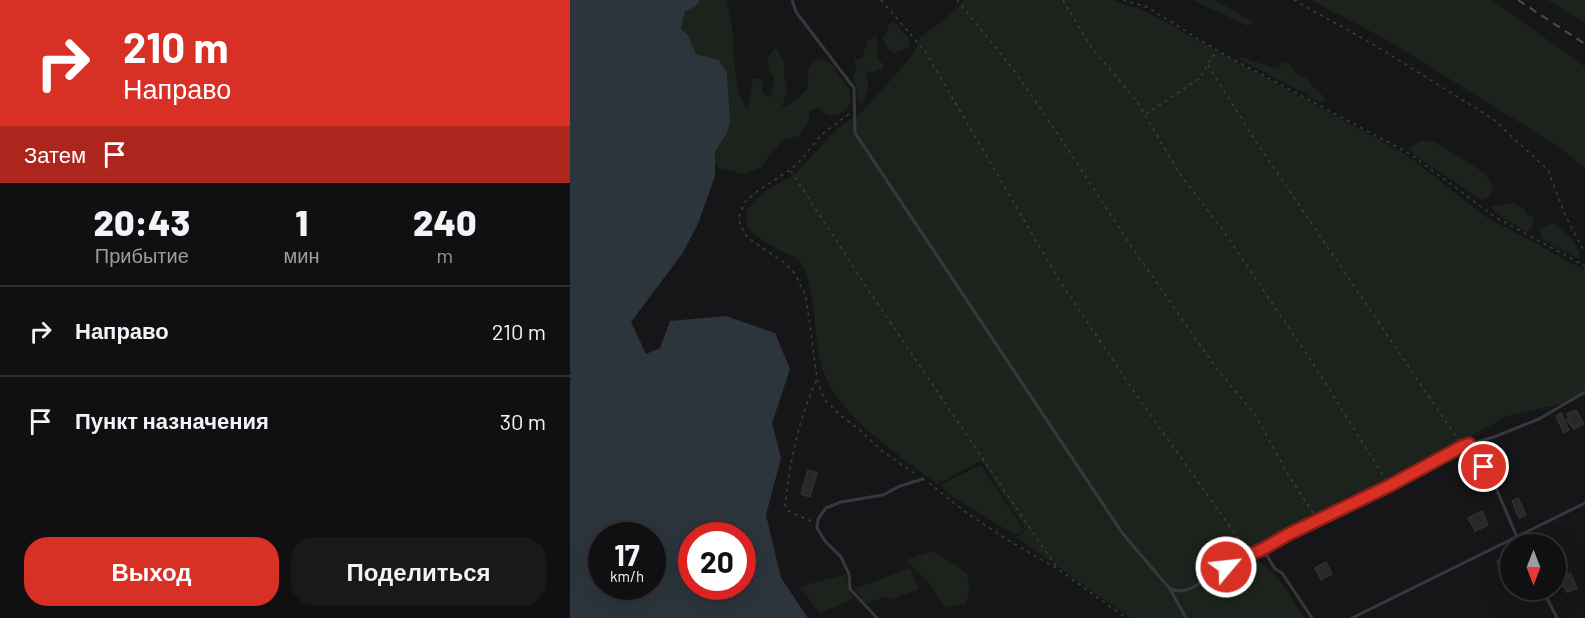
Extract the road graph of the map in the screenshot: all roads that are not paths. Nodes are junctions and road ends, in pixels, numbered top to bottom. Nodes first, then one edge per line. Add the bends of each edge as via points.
1 (792, 0) edge
2 (1585, 392) edge
3 (1469, 444) junction
4 (923, 479) road end
5 (1585, 502) edge
6 (1515, 534) edge
7 (1520, 534) edge
8 (1500, 544) edge
9 (1263, 549) junction
10 (1170, 589) junction
11 (1548, 600) edge
12 (877, 618) edge
13 (1186, 618) edge
14 (1312, 618) edge
15 (1352, 618) edge
16 (1557, 618) edge

1 - 10 lane via 796,12 854,88 855,133 1123,534
2 - 3 lane via 1539,419
3 - 6 lane via 1496,488
3 - 9 lane
4 - 12 lane via 883,495 841,502 826,508 818,519 817,528 841,557 849,574 850,588
5 - 7 lane
8 - 15 lane
9 - 10 lane via 1192,588
9 - 14 lane
10 - 13 lane
11 - 16 lane

